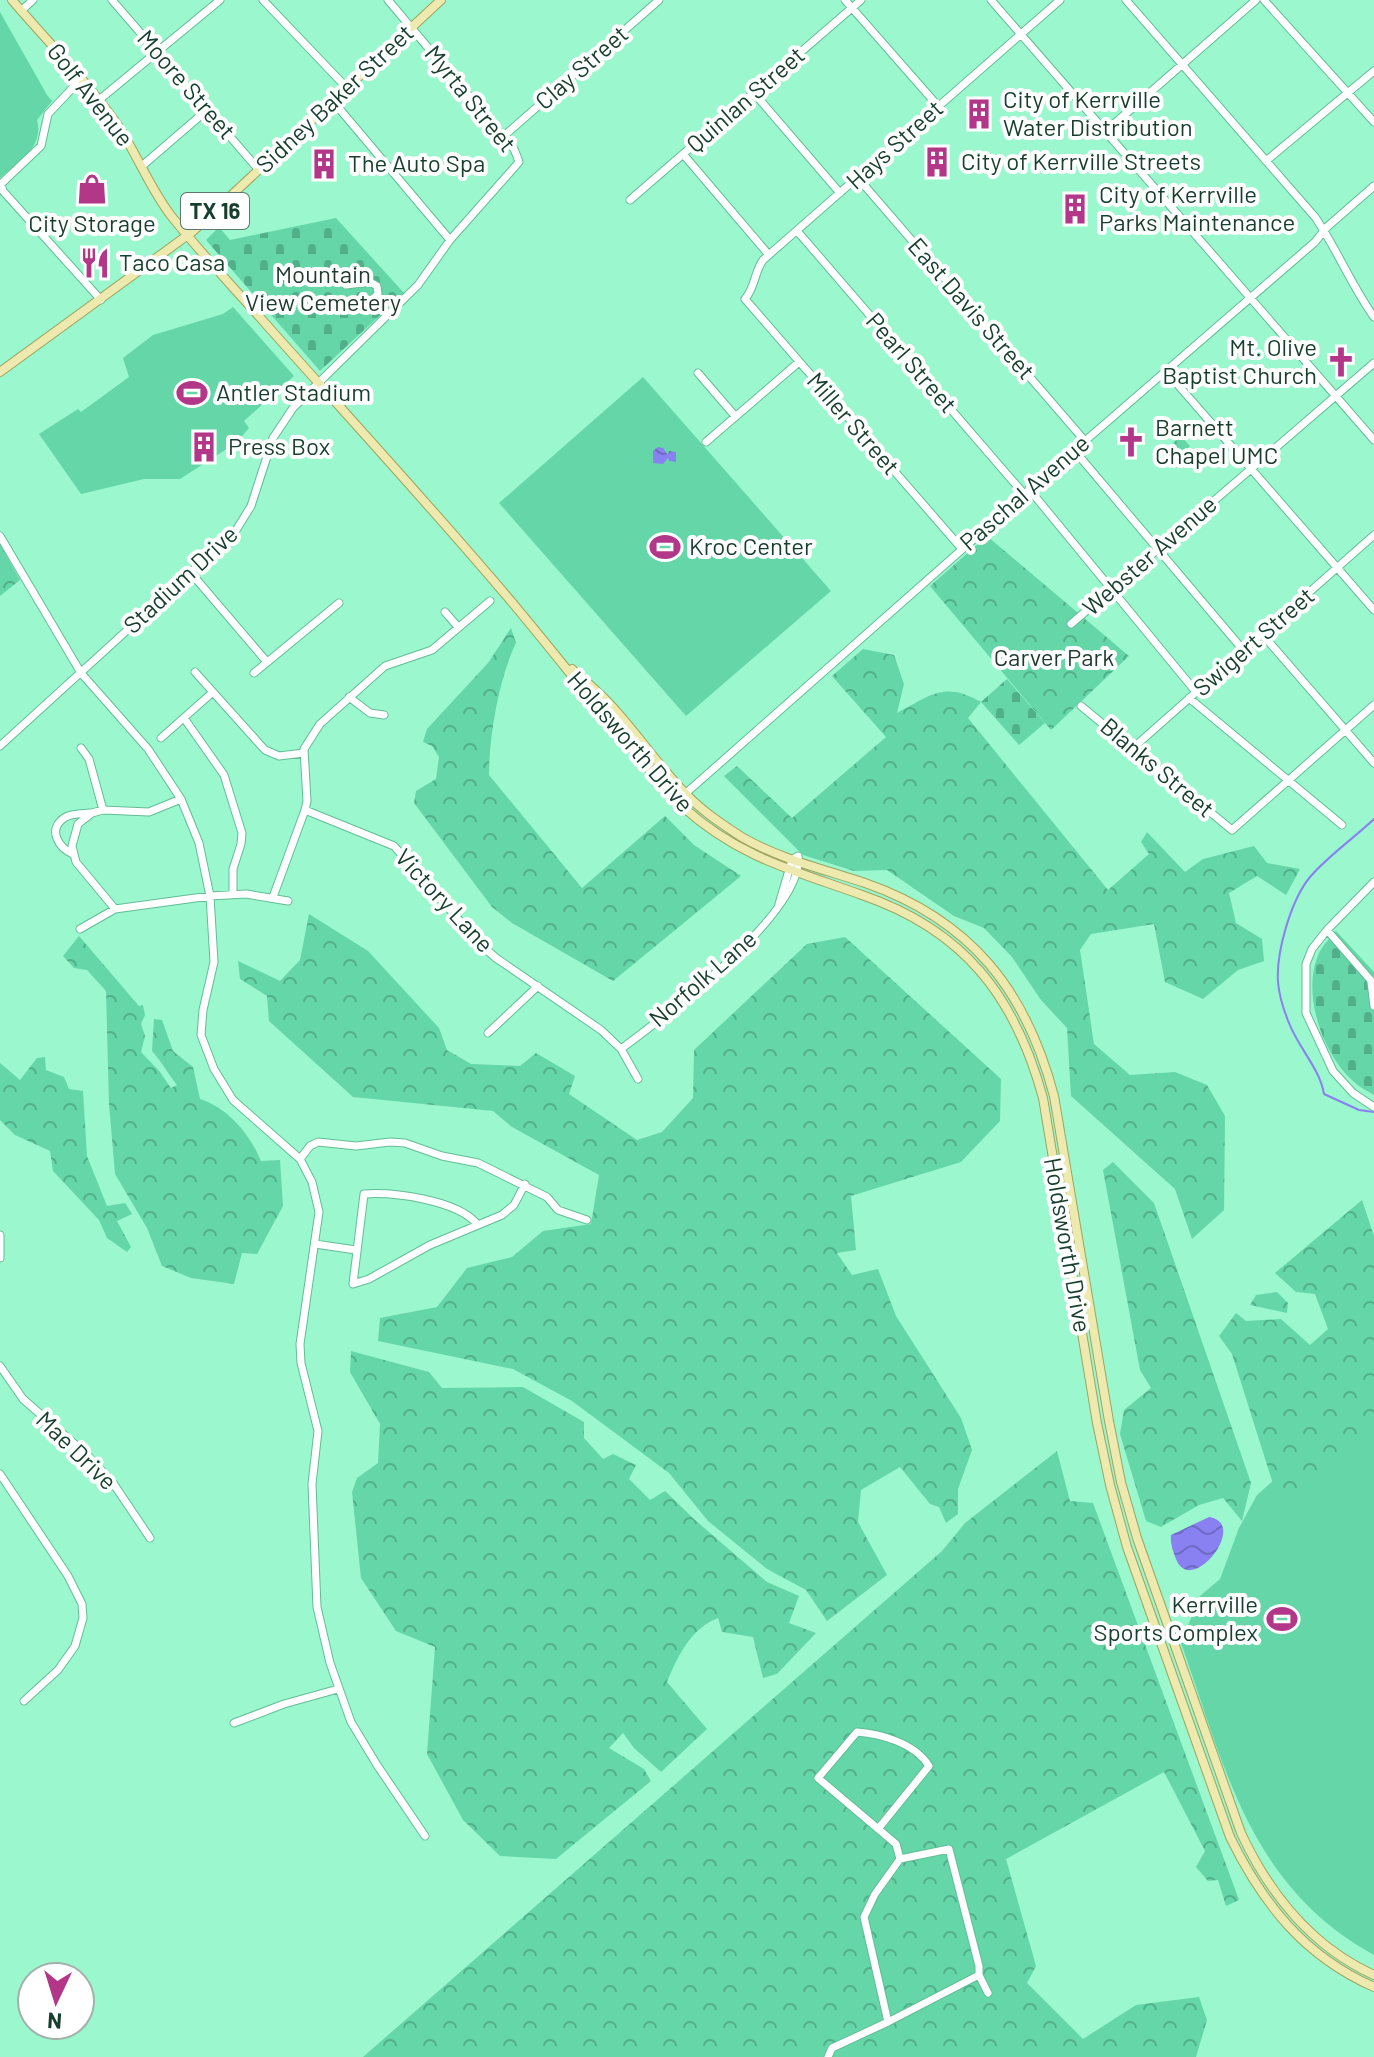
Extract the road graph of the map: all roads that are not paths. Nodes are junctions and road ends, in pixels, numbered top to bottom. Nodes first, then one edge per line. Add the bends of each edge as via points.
1 (12, 0) edge
2 (33, 0) edge
3 (112, 0) edge
4 (220, 0) edge
5 (263, 0) edge
6 (388, 0) edge
7 (441, 0) edge
8 (659, 0) edge
9 (845, 0) edge
10 (861, 0) edge
11 (991, 0) edge
12 (1060, 0) edge
13 (1126, 0) edge
14 (1256, 0) edge
15 (1264, 0) edge
16 (852, 8) junction
17 (21, 11) junction
18 (411, 28) junction
19 (1021, 34) junction
20 (159, 53) junction
21 (1182, 65) junction
22 (1374, 71) edge
23 (81, 79) junction
24 (346, 87) junction
25 (754, 93) junction
26 (1348, 94) junction
27 (99, 100) junction
28 (332, 100) junction
29 (938, 106) junction
30 (207, 110) junction
31 (1374, 122) edge
32 (1106, 131) junction
33 (505, 135) junction
34 (683, 154) junction
35 (1266, 161) junction
36 (519, 162) joint
37 (142, 166) junction
38 (259, 170) junction
39 (858, 178) junction
40 (1374, 186) edge
41 (840, 193) junction
42 (630, 200) dead end
43 (1324, 230) junction
44 (798, 232) junction
45 (188, 235) junction
46 (450, 240) junction
47 (769, 255) junction
48 (346, 285) dead end
49 (1250, 297) junction
50 (745, 299) joint
51 (101, 300) junction
52 (361, 310) dead end
53 (1372, 311) edge
54 (799, 362) junction
55 (1374, 363) edge
56 (1165, 370) junction
57 (0, 372) edge
58 (698, 373) dead end
59 (318, 384) junction
60 (1337, 394) junction
61 (735, 416) junction
62 (1374, 440) edge
63 (1085, 441) junction
64 (706, 442) dead end
65 (1074, 450) junction
66 (1250, 470) junction
67 (1027, 492) junction
68 (1374, 535) edge
69 (0, 536) edge
70 (962, 549) junction
71 (1159, 549) junction
72 (1337, 568) junction
73 (191, 573) junction
74 (1112, 590) junction
75 (490, 601) dead end
76 (339, 603) dead end
77 (1374, 610) edge
78 (445, 612) dead end
79 (1071, 624) dead end
80 (458, 627) junction
81 (1263, 635) junction
82 (1244, 651) junction
83 (560, 658) junction
84 (267, 662) junction
85 (195, 672) dead end
86 (81, 673) junction
87 (254, 673) dead end
88 (213, 692) junction
89 (1193, 695) junction
90 (349, 697) junction
91 (1374, 705) edge
92 (1081, 706) dead end
93 (384, 715) dead end
94 (184, 718) junction
95 (1346, 729) junction
96 (161, 738) dead end
97 (0, 746) edge
98 (81, 748) dead end
99 (1133, 748) junction
100 (304, 753) junction
101 (1374, 763) edge
102 (1288, 781) junction
103 (685, 793) junction
104 (181, 799) junction
105 (677, 801) junction
106 (103, 810) junction
107 (305, 810) junction
108 (92, 813) junction
109 (1342, 825) dead end
110 (73, 854) junction
111 (796, 862) junction
112 (792, 872) junction
113 (1374, 882) edge
114 (233, 894) junction
115 (210, 896) junction
116 (273, 897) junction
117 (288, 901) dead end
118 (115, 909) junction
119 (80, 929) dead end
120 (1327, 930) junction
121 (1372, 982) edge
122 (538, 986) junction
123 (1374, 1006) edge
124 (488, 1033) dead end
125 (621, 1049) junction
126 (638, 1079) dead end
127 (1374, 1107) edge
128 (300, 1159) junction
129 (525, 1184) junction
130 (587, 1220) dead end
131 (477, 1224) junction
132 (1077, 1230) junction
133 (1065, 1231) junction
134 (0, 1235) edge
135 (315, 1244) junction
136 (356, 1250) junction
137 (0, 1258) edge
138 (0, 1366) edge
139 (0, 1474) edge
140 (150, 1538) dead end
141 (1159, 1600) junction
142 (1148, 1605) junction
143 (338, 1689) junction
144 (24, 1701) dead end
145 (234, 1723) dead end
146 (878, 1829) junction
147 (425, 1836) dead end
148 (900, 1859) junction
149 (979, 1975) junction
150 (1374, 1975) edge
151 (1374, 1987) edge
152 (988, 1993) dead end
153 (888, 2022) junction
154 (828, 2057) edge

1 - 17 main road, Golf Avenue
2 - 17 street
3 - 20 street, Moore Street
4 - 20 street
5 - 24 street
6 - 18 street, Myrta Street
7 - 18 main road, Sidney Baker Street / TX 16
8 - 33 street, Clay Street
9 - 16 street
10 - 16 street, Quinlan Street
11 - 19 street
12 - 19 street, Hays Street
13 - 21 street
14 - 21 street
15 - 26 street
16 - 25 street, Quinlan Street
16 - 29 street
17 - 23 main road, Golf Avenue
18 - 24 main road, Sidney Baker Street / TX 16
18 - 33 street, Myrta Street
19 - 29 street, Hays Street
19 - 32 street
20 - 27 street
20 - 30 street, Moore Street
21 - 32 street
21 - 35 street
22 - 26 street
23 - 27 main road, Golf Avenue
23 - 51 street via 48,114 41,146 1,184
24 - 28 main road, Sidney Baker Street / TX 16
25 - 34 street, Quinlan Street
25 - 41 street
26 - 31 street
26 - 35 street
27 - 37 main road, Golf Avenue
28 - 38 main road, Sidney Baker Street / TX 16
28 - 46 street
29 - 39 street, Hays Street
30 - 37 street
30 - 38 street, Moore Street
32 - 49 street
33 - 36 street, Myrta Street
34 - 42 street, Quinlan Street
34 - 47 street
35 - 43 street
36 - 46 street, Stadium Drive
37 - 45 main road, Golf Avenue
38 - 45 main road, Sidney Baker Street / TX 16
39 - 41 street, Hays Street
39 - 63 street, East Davis Street
40 - 43 street, Paschal Avenue
41 - 44 street, Hays Street
43 - 49 street, Paschal Avenue
43 - 53 street
44 - 47 street, Hays Street
44 - 67 street, Pearl Street
45 - 51 main road, Sidney Baker Street / TX 16
45 - 59 main road, Holdsworth Drive
46 - 59 street, Stadium Drive via 418,285
47 - 50 street, Hays Street
48 - 52 street via 377,286 378,294
49 - 56 street, Paschal Avenue
49 - 60 street
50 - 54 street, Miller Street
51 - 57 main road, Sidney Baker Street / TX 16
54 - 61 street
54 - 70 street, Miller Street
55 - 60 street, Webster Avenue
56 - 63 street, Paschal Avenue
56 - 66 street
58 - 61 street
59 - 73 street, Stadium Drive via 273,438 245,518
59 - 83 main road, Holdsworth Drive
60 - 62 street
60 - 66 street, Webster Avenue
61 - 64 street
63 - 65 street, Paschal Avenue
65 - 67 street, Paschal Avenue
65 - 71 street
66 - 71 street, Webster Avenue
66 - 72 street
67 - 70 street, Paschal Avenue
67 - 74 street, Pearl Street
68 - 72 street, Swigert Street
69 - 86 street
70 - 103 street, Paschal Avenue
71 - 74 street, Webster Avenue
71 - 82 street
72 - 77 street
72 - 81 street, Swigert Street
73 - 84 street
73 - 86 street, Stadium Drive
74 - 79 street, Webster Avenue
74 - 89 street, Pearl Street
75 - 80 street
76 - 84 street
78 - 80 street
80 - 90 street via 432,650 385,666
81 - 82 street, Swigert Street
81 - 95 street
82 - 89 street, Swigert Street
83 - 103 main road, Holdsworth Drive via 604,698
83 - 105 main road, Holdsworth Drive
84 - 87 street
85 - 88 street
86 - 97 street, Stadium Drive
86 - 104 street via 148,749
88 - 94 street
88 - 100 street via 265,750 279,756
89 - 99 street, Swigert Street
89 - 102 street, Pearl Street
90 - 93 street via 370,713
90 - 100 street via 320,724
91 - 95 street
92 - 99 street, Blanks Street
94 - 96 street
94 - 114 street via 224,775 242,833
95 - 101 street
95 - 102 street
98 - 106 street
99 - 102 street, Blanks Street via 1232,830
100 - 107 street
102 - 109 street, Pearl Street
103 - 105 street, Paschal Avenue
103 - 111 main road, Holdsworth Drive via 742,837
104 - 106 street via 149,812
104 - 115 street via 199,843
105 - 112 main road, Holdsworth Drive via 740,849
106 - 108 street
107 - 116 street
107 - 122 street, Victory Lane via 394,846 480,944
108 - 110 street via 78,824
108 - 110 street via 66,816 59,823 57,842
110 - 118 street
111 - 112 street, Norfolk Lane
111 - 132 main road, Holdsworth Drive via 907,900 979,952 1007,985 1043,1053
112 - 125 street, Norfolk Lane via 788,895 748,942
112 - 133 main road, Holdsworth Drive via 902,911 959,950 998,992 1031,1057 1043,1098
113 - 120 street
114 - 115 street
114 - 116 street
115 - 118 street
115 - 128 street via 214,962 201,1035 233,1100
116 - 117 street
118 - 119 street
120 - 121 street
120 - 127 street via 1306,964 1306,1013 1333,1071
121 - 123 street
122 - 124 street
122 - 125 street, Victory Lane
125 - 126 street, Victory Lane
128 - 129 street via 318,1142 397,1142 478,1163
128 - 135 street via 317,1196
129 - 130 street via 558,1210
129 - 131 street via 502,1215
131 - 136 street via 353,1284
131 - 136 street via 469,1214 422,1199 364,1194
132 - 133 main road
132 - 141 main road, Holdsworth Drive via 1121,1482
133 - 142 main road, Holdsworth Drive via 1110,1485
134 - 137 street
135 - 136 street
135 - 143 street via 300,1344 317,1422 312,1484 317,1607
138 - 140 street, Mae Drive via 23,1399 113,1483
139 - 144 street via 76,1589 83,1618 81,1633 58,1670
141 - 142 main road
141 - 150 main road, Holdsworth Drive via 1254,1862 1318,1940
142 - 151 main road, Holdsworth Drive via 1230,1837 1249,1876 1311,1949
143 - 145 street
143 - 147 street via 359,1737
146 - 146 street via 818,1778 857,1732 882,1735 923,1756 929,1766
146 - 148 street via 896,1844
148 - 149 street via 949,1849
148 - 153 street via 864,1917
149 - 152 street
149 - 153 street
153 - 154 street via 832,2048

